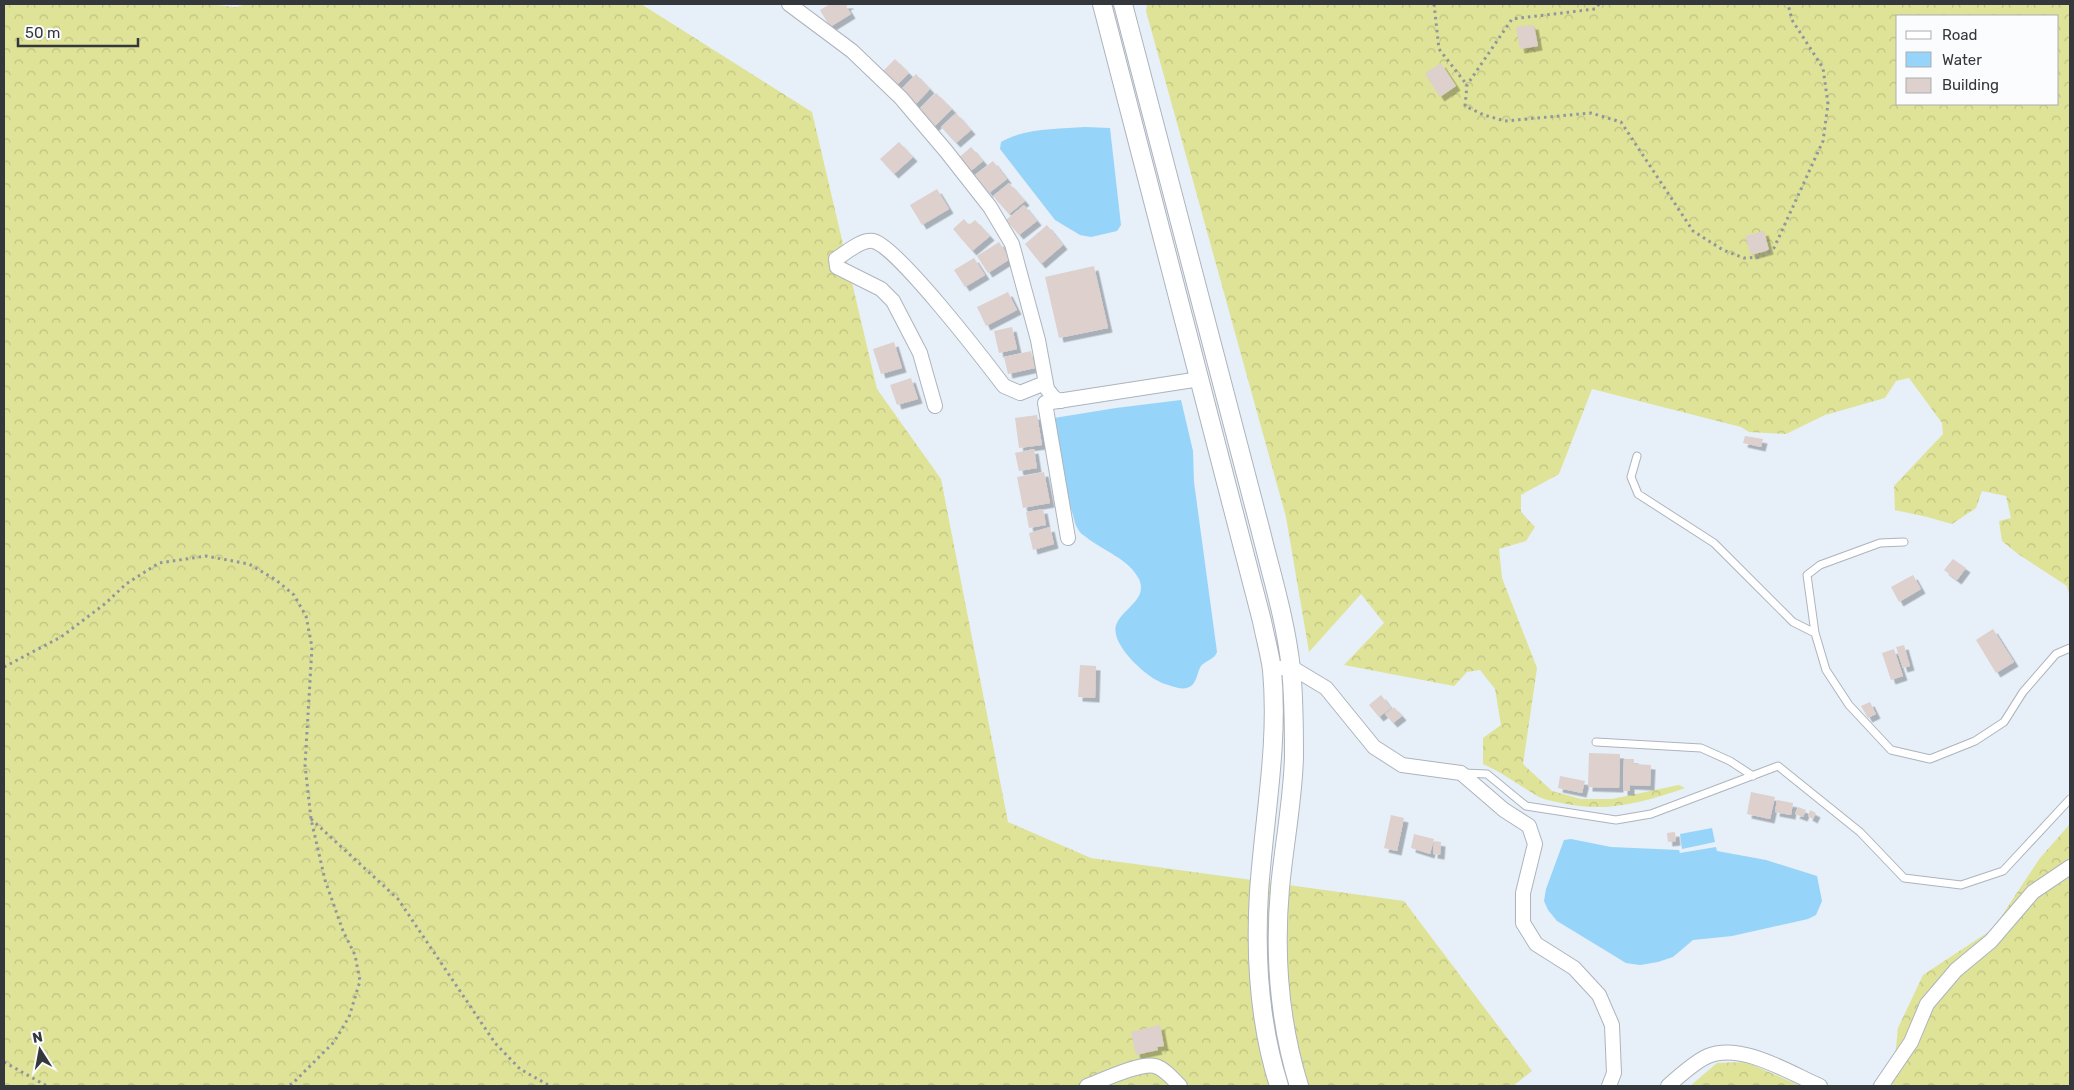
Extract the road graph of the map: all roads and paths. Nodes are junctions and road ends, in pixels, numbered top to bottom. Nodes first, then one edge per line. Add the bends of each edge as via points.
1 (789, 4) edge
2 (1102, 4) edge
3 (1123, 4) edge
4 (1434, 4) edge
5 (1599, 4) edge
6 (1788, 4) edge
7 (1467, 86) junction
8 (1200, 379) junction
9 (1045, 383) junction
10 (1061, 401) junction
11 (935, 406) dead end
12 (1637, 456) dead end
13 (1068, 538) dead end
14 (1904, 542) dead end
15 (1815, 633) junction
16 (2070, 648) edge
17 (4, 667) edge
18 (1291, 667) junction
19 (1272, 669) junction
20 (1596, 742) dead end
21 (1461, 773) junction
22 (1753, 776) junction
23 (2070, 800) edge
24 (311, 819) junction
25 (2070, 867) edge
26 (4, 1062) edge
27 (47, 1086) edge
28 (286, 1086) edge
29 (550, 1086) edge
30 (1087, 1086) edge
31 (1180, 1086) edge
32 (1278, 1086) edge
33 (1298, 1086) edge
34 (1609, 1086) edge
35 (1668, 1086) edge
36 (1820, 1086) edge
37 (1881, 1086) edge

1 - 9 street via 852,52 901,98 990,207 1014,252 1038,340
2 - 8 street
3 - 18 street via 1261,532
4 - 7 path via 1439,49
5 - 7 path via 1596,9 1512,19
6 - 7 path via 1792,20 1823,68 1828,104 1823,141 1774,248 1761,257 1744,258 1723,250 1693,231 1621,122 1591,113 1505,122 1465,106
8 - 10 street
8 - 19 street
9 - 10 street via 1049,394
9 - 11 street via 1020,393 1004,386 897,258 880,242 870,240 860,244 836,259 837,266 880,289 894,301 920,353
10 - 13 street via 1045,403
12 - 15 lane via 1631,477 1638,494 1714,544 1793,622
14 - 15 lane via 1880,543 1820,565 1807,575
15 - 16 lane via 1826,670 1849,704 1891,750 1930,759 1975,741 2004,722 2023,692 2056,654
17 - 24 path via 61,637 126,584 159,564 206,556 249,564 294,595 306,616 312,647 305,765
18 - 19 street
18 - 21 street via 1326,688 1374,747 1402,765
18 - 33 street via 1294,758 1280,889 1277,954 1280,1002
19 - 32 street via 1273,758 1257,952 1260,1004
20 - 22 lane via 1701,748
21 - 22 lane via 1487,774 1526,806 1616,820 1651,814
21 - 34 street via 1504,810 1529,826 1535,844 1523,893 1523,923 1536,944 1574,968 1599,995 1612,1025 1614,1073
22 - 23 lane via 1778,766 1860,832 1904,878 1961,885 2003,871
24 - 28 path via 325,880 355,955 360,981 349,1017 334,1042 292,1084
24 - 29 path via 398,899 496,1043 520,1069
25 - 37 street via 2033,892 1991,942 1956,970 1927,1004 1910,1042
26 - 27 path
30 - 31 street via 1136,1068 1154,1066
35 - 36 street via 1708,1056 1732,1051 1755,1057

